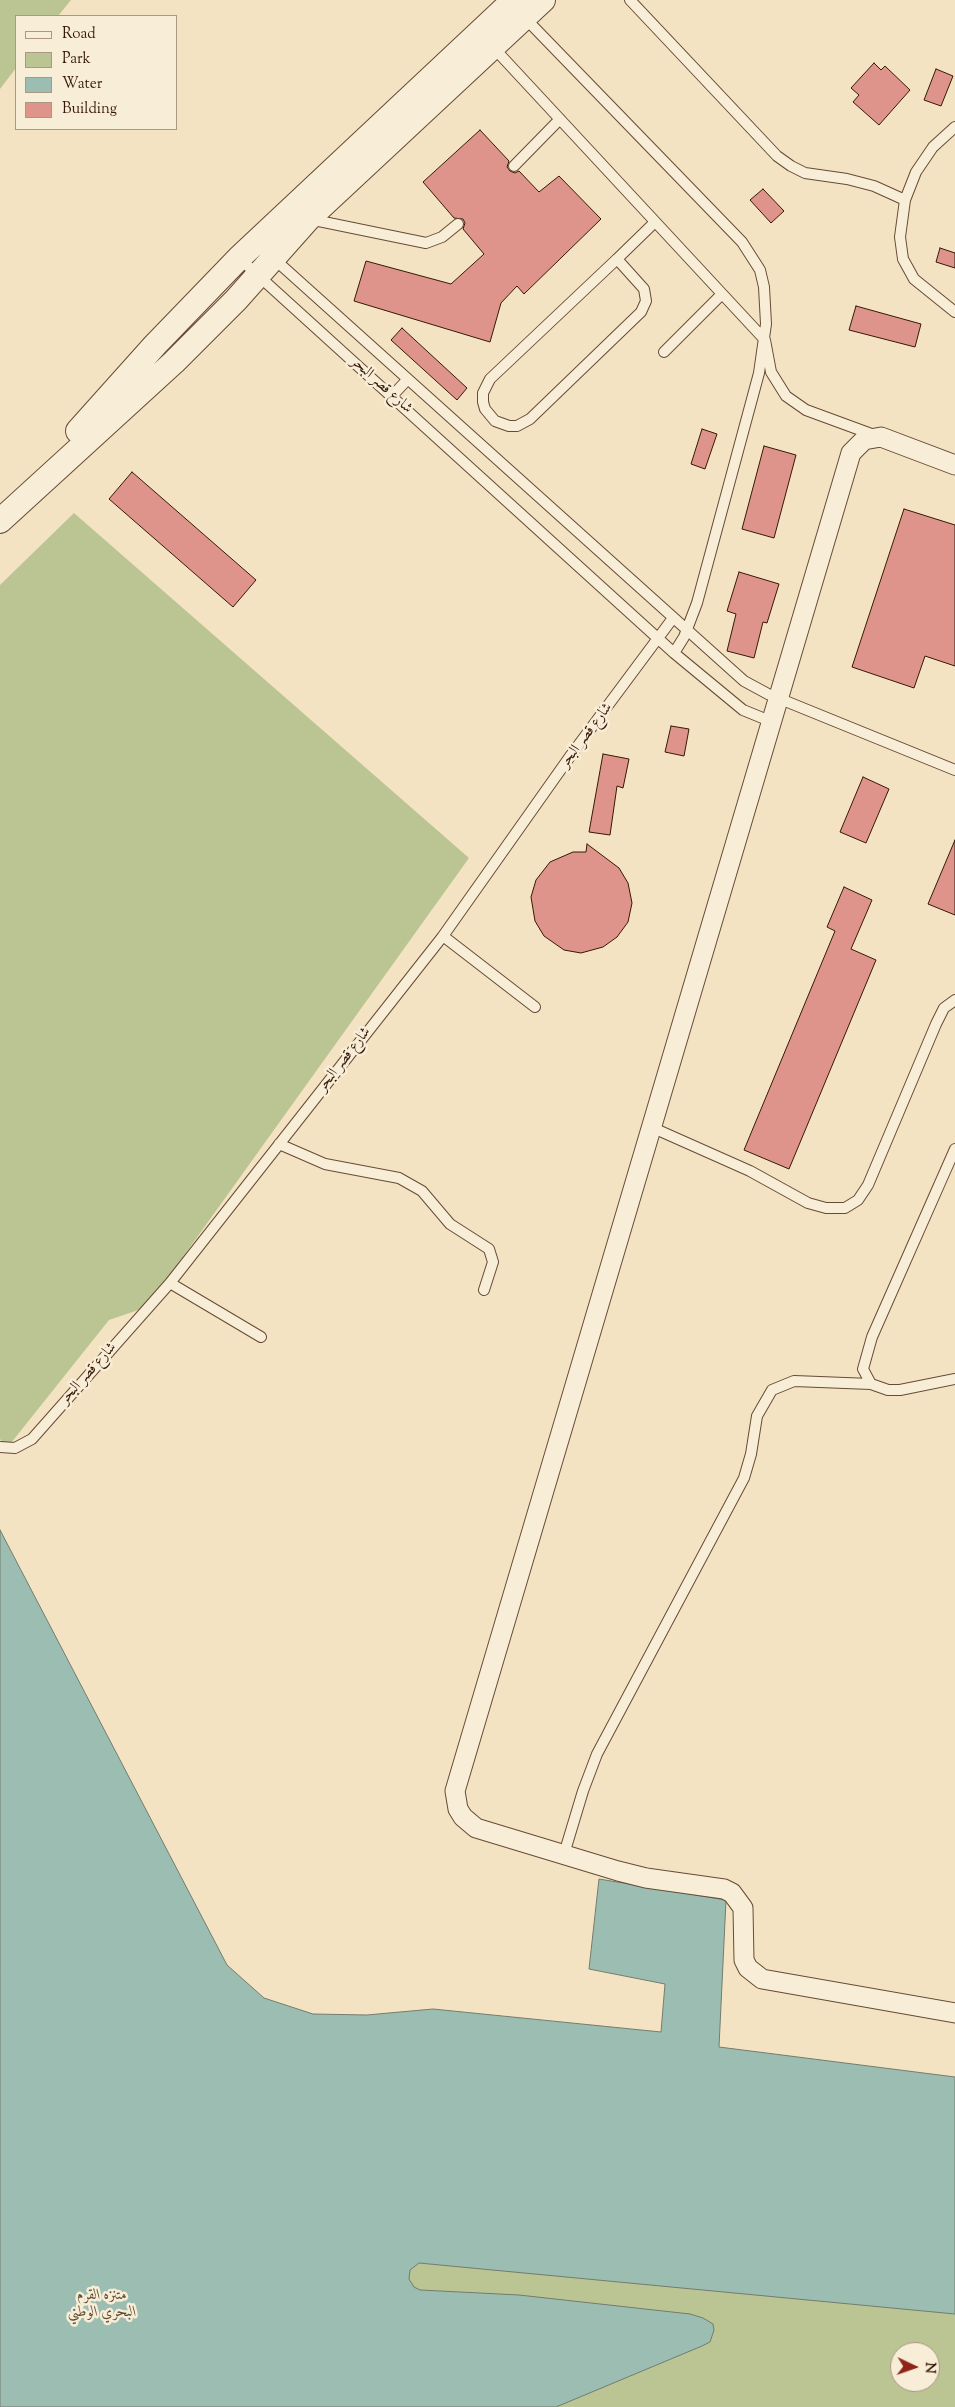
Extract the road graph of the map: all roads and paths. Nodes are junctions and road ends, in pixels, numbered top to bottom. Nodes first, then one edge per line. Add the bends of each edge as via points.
1 (542, 0) edge
2 (630, 0) edge
3 (519, 8) edge
4 (492, 46) junction
5 (560, 119) junction
6 (955, 127) edge
7 (514, 166) dead end
8 (905, 200) junction
9 (308, 219) junction
10 (656, 222) junction
11 (458, 224) dead end
12 (255, 253) junction
13 (617, 259) junction
14 (257, 275) junction
15 (722, 294) junction
16 (955, 312) edge
17 (765, 340) junction
18 (664, 352) dead end
19 (407, 380) junction
20 (392, 396) junction
21 (881, 437) junction
22 (955, 465) edge
23 (0, 520) edge
24 (673, 618) junction
25 (688, 628) junction
26 (659, 639) junction
27 (674, 653) junction
28 (777, 698) junction
29 (770, 721) junction
30 (955, 770) edge
31 (443, 936) junction
32 (955, 1000) edge
33 (535, 1007) dead end
34 (651, 1127) junction
35 (279, 1144) junction
36 (955, 1149) edge
37 (170, 1283) junction
38 (484, 1290) dead end
39 (261, 1337) dead end
40 (955, 1379) edge
41 (871, 1384) junction
42 (0, 1447) edge
43 (564, 1854) junction
44 (955, 2013) edge

1 - 3 street
2 - 8 lane via 791,166 806,173 874,186
3 - 4 street
3 - 12 street
3 - 17 lane via 742,242 760,270 764,286
4 - 5 lane
4 - 9 street
5 - 7 lane
5 - 10 lane
6 - 8 lane via 924,159
8 - 16 lane via 900,237 904,259 914,279
9 - 11 lane via 426,243 442,238
9 - 12 street
10 - 13 lane
10 - 15 lane
12 - 14 street
12 - 19 lane, شارع قصر البحر
12 - 23 street via 155,345
13 - 13 lane via 490,379 483,393 483,402 485,410 495,421 517,426 530,419 641,312 646,301 644,290
14 - 20 lane, شارع قصر البحر
14 - 23 street via 174,362
15 - 17 lane
15 - 18 lane
17 - 21 lane via 770,372 786,396 806,410
17 - 25 lane via 698,603
19 - 20 lane
19 - 24 lane, شارع قصر البحر
20 - 26 lane, شارع قصر البحر
21 - 22 street
21 - 28 street via 864,440 850,453
24 - 25 lane, شارع قصر البحر
24 - 26 lane, شارع قصر البحر
25 - 27 lane
25 - 28 lane, شارع قصر البحر via 737,675
26 - 27 lane, شارع قصر البحر
26 - 31 lane, شارع قصر البحر via 571,755
27 - 29 lane, شارع قصر البحر via 743,710
28 - 29 street
28 - 30 lane, شارع قصر البحر
29 - 34 street
31 - 33 lane
31 - 35 lane, شارع قصر البحر
32 - 34 lane via 944,1008 936,1024 868,1185 858,1200 845,1208 826,1208 808,1203 750,1171
34 - 43 street via 455,1791 462,1817 476,1828
35 - 37 lane, شارع قصر البحر
35 - 38 lane via 325,1164 398,1178 422,1190 450,1224 489,1249 494,1262
36 - 41 lane via 872,1337 863,1369
37 - 39 lane
37 - 42 lane, شارع قصر البحر via 32,1439 15,1448
40 - 41 lane via 900,1390
41 - 43 lane via 794,1381 772,1390 757,1416 744,1478 597,1754
43 - 44 street via 646,1878 724,1889 732,1893 743,1908 744,1960 748,1968 762,1979

